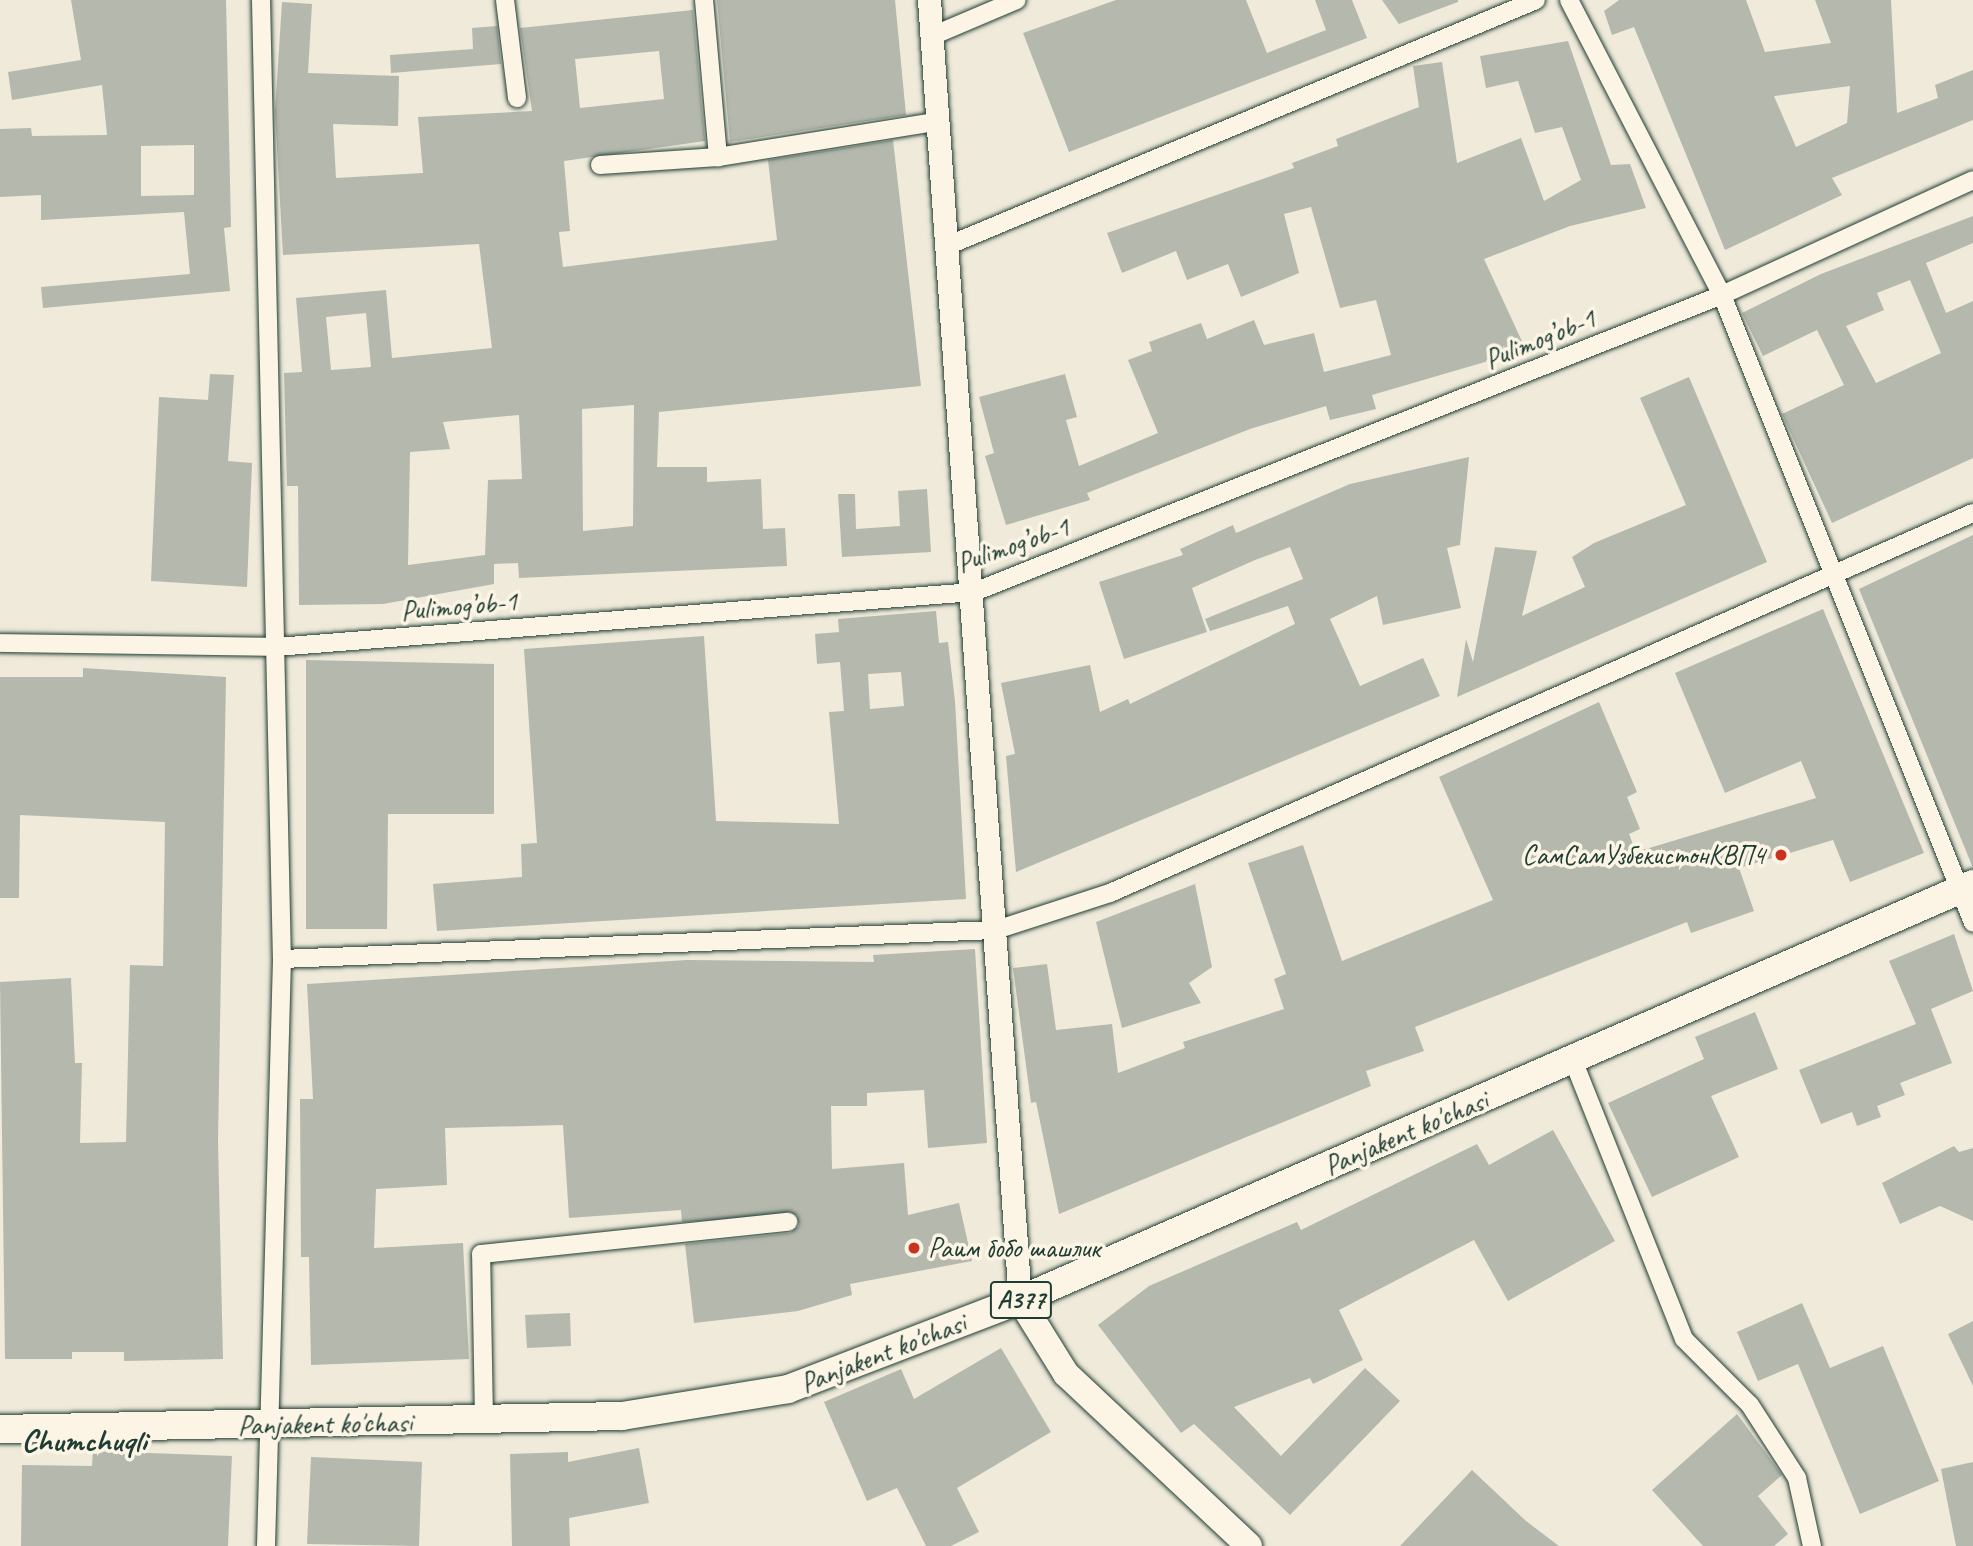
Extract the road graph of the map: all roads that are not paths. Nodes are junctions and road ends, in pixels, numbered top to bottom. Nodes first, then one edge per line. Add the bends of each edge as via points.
1 (261, 0) edge
2 (505, 0) edge
3 (704, 0) edge
4 (929, 0) edge
5 (1017, 0) edge
6 (1536, 0) edge
7 (1569, 0) edge
8 (932, 36) junction
9 (517, 98) dead end
10 (940, 121) junction
11 (718, 157) junction
12 (600, 165) dead end
13 (1973, 180) edge
14 (949, 245) junction
15 (1722, 295) junction
16 (1973, 513) edge
17 (1836, 572) junction
18 (974, 592) junction
19 (0, 643) edge
20 (276, 647) junction
21 (1966, 886) edge
22 (1973, 923) edge
23 (996, 930) junction
24 (282, 959) junction
25 (1573, 1060) junction
26 (788, 1222) dead end
27 (1020, 1300) junction
28 (484, 1420) junction
29 (264, 1426) junction
30 (0, 1429) edge
31 (266, 1546) edge
32 (1249, 1546) edge
33 (1812, 1546) edge

1 - 20 street
2 - 9 street
3 - 11 street
4 - 8 street
5 - 8 street
6 - 14 street
7 - 15 street
8 - 10 street
10 - 11 street
10 - 14 street
11 - 12 street
13 - 15 street, Pulimog’ob-1
14 - 18 street
15 - 17 street
15 - 18 street, Pulimog’ob-1
16 - 17 street
17 - 21 street
17 - 23 street via 1110,893
18 - 20 street, Pulimog’ob-1
18 - 23 street
19 - 20 street, Pulimog’ob-1
20 - 24 street
21 - 22 street
21 - 25 main road, Panjakent ko'chasi / A377
23 - 24 street
23 - 27 street
24 - 29 street
25 - 27 main road, Panjakent ko'chasi / A377
25 - 33 street via 1684,1339 1749,1405 1797,1478
26 - 28 street via 481,1254
27 - 28 main road, Panjakent ko'chasi / A377 via 788,1389 622,1416
27 - 32 main road via 1066,1374
28 - 29 main road, Panjakent ko'chasi / A377
29 - 30 main road, Panjakent ko'chasi / A377
29 - 31 street

